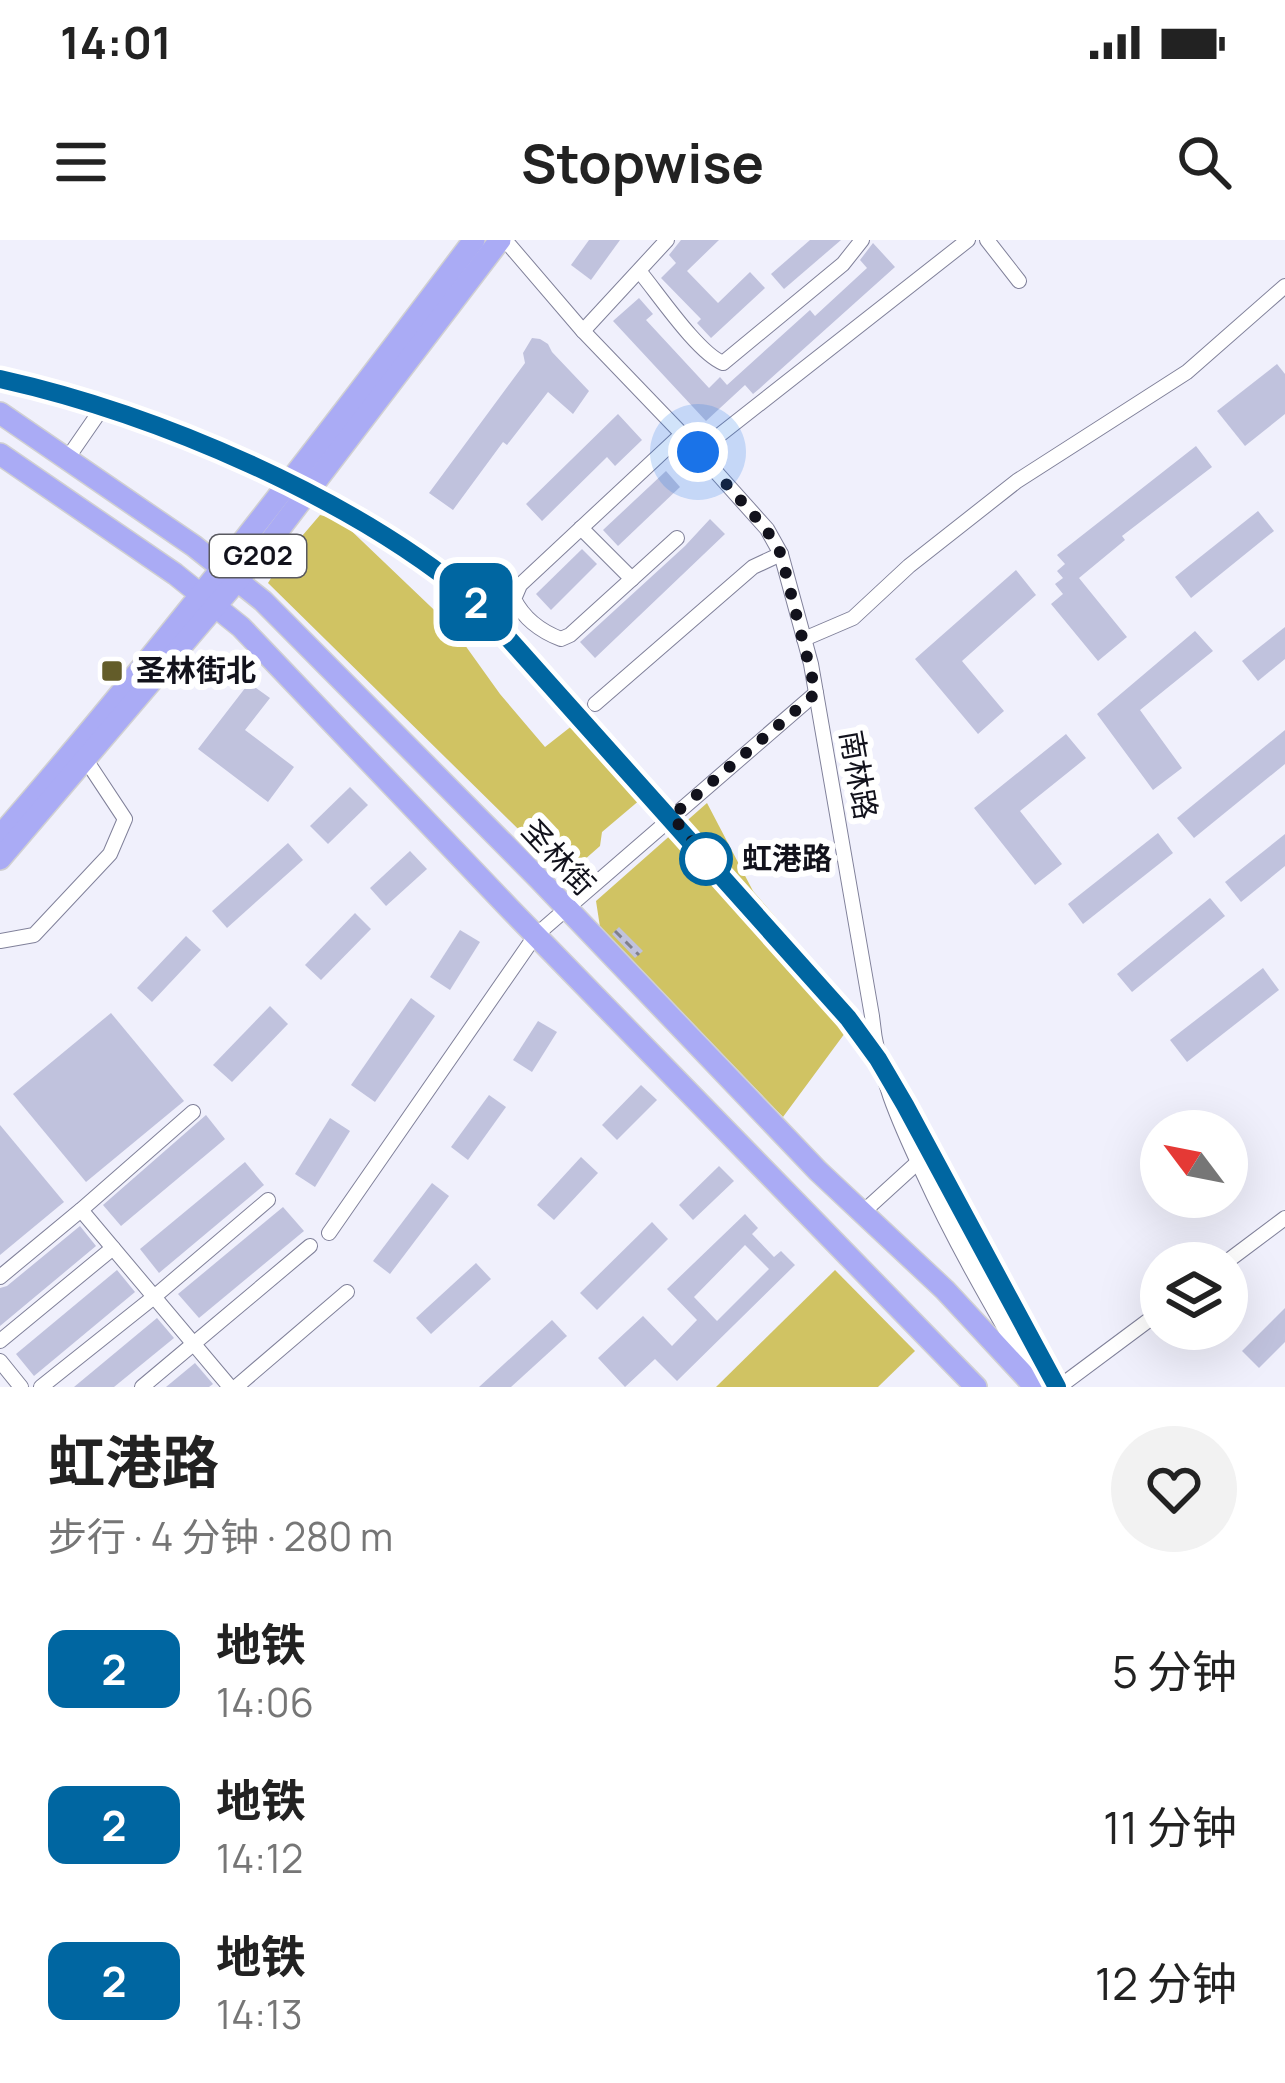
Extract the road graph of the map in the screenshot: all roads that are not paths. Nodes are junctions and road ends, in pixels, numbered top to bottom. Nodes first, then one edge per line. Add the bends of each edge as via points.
1 (474, 240) edge
2 (502, 240) edge
3 (668, 240) edge
4 (862, 240) edge
5 (968, 240) edge
6 (987, 240) edge
7 (640, 272) junction
8 (1019, 281) dead end
9 (1285, 286) edge
10 (583, 331) junction
11 (0, 413) edge
12 (96, 417) dead end
13 (682, 434) junction
14 (698, 452) junction
15 (0, 454) edge
16 (68, 459) junction
17 (581, 529) junction
18 (677, 538) dead end
19 (781, 554) junction
20 (230, 574) junction
21 (632, 579) junction
22 (208, 601) junction
23 (804, 639) junction
24 (816, 693) junction
25 (595, 704) dead end
26 (86, 760) junction
27 (0, 836) edge
28 (0, 859) edge
29 (564, 908) junction
30 (535, 936) junction
31 (0, 941) edge
32 (194, 1112) dead end
33 (917, 1162) junction
34 (268, 1200) dead end
35 (82, 1210) junction
36 (862, 1213) junction
37 (1285, 1218) edge
38 (329, 1232) dead end
39 (310, 1246) dead end
40 (1248, 1246) edge
41 (113, 1248) junction
42 (969, 1267) junction
43 (0, 1276) edge
44 (945, 1290) junction
45 (347, 1292) dead end
46 (154, 1297) junction
47 (1140, 1327) edge
48 (0, 1341) edge
49 (194, 1343) junction
50 (0, 1361) edge
51 (21, 1387) edge
52 (41, 1387) edge
53 (142, 1387) edge
54 (233, 1387) edge
55 (976, 1387) edge
56 (1037, 1387) edge
57 (1059, 1387) edge

1 - 20 highway, G202
2 - 10 street, 南林路
2 - 20 highway, G202
3 - 7 street
4 - 7 street via 723,363
5 - 14 street
6 - 8 street
7 - 10 street
9 - 23 street via 1187,372 1017,481 853,618
10 - 13 street, 南林路
11 - 16 highway, 圣林街
12 - 16 street
13 - 14 street, 南林路
13 - 17 street
14 - 19 street, 南林路
15 - 22 highway
16 - 20 highway, 圣林街
17 - 21 street
17 - 21 street via 520,585 514,599 532,624 561,639 570,635
18 - 21 street
19 - 23 street, 南林路
19 - 25 street via 753,567
20 - 22 highway, G202
20 - 29 highway, 圣林街
22 - 26 highway, G202
22 - 27 highway, G202
22 - 30 highway
23 - 24 street, 南林路
24 - 29 street
24 - 33 street, 南林路 via 874,1045
26 - 28 highway, G202
26 - 31 street via 125,818 110,854 34,935
29 - 30 street
29 - 36 highway, 圣林街
30 - 38 street
30 - 55 highway
32 - 35 street
33 - 36 street
33 - 42 street, 南林路
34 - 46 street
35 - 41 street
35 - 43 street
36 - 44 highway, 圣林街
37 - 40 street
39 - 49 street
41 - 46 street
41 - 48 street
42 - 44 street via 965,1295
42 - 56 street, 南林路
44 - 56 highway, 圣林街
45 - 54 street
46 - 49 street
46 - 52 street
47 - 57 street
49 - 53 street
49 - 54 street
50 - 51 street

